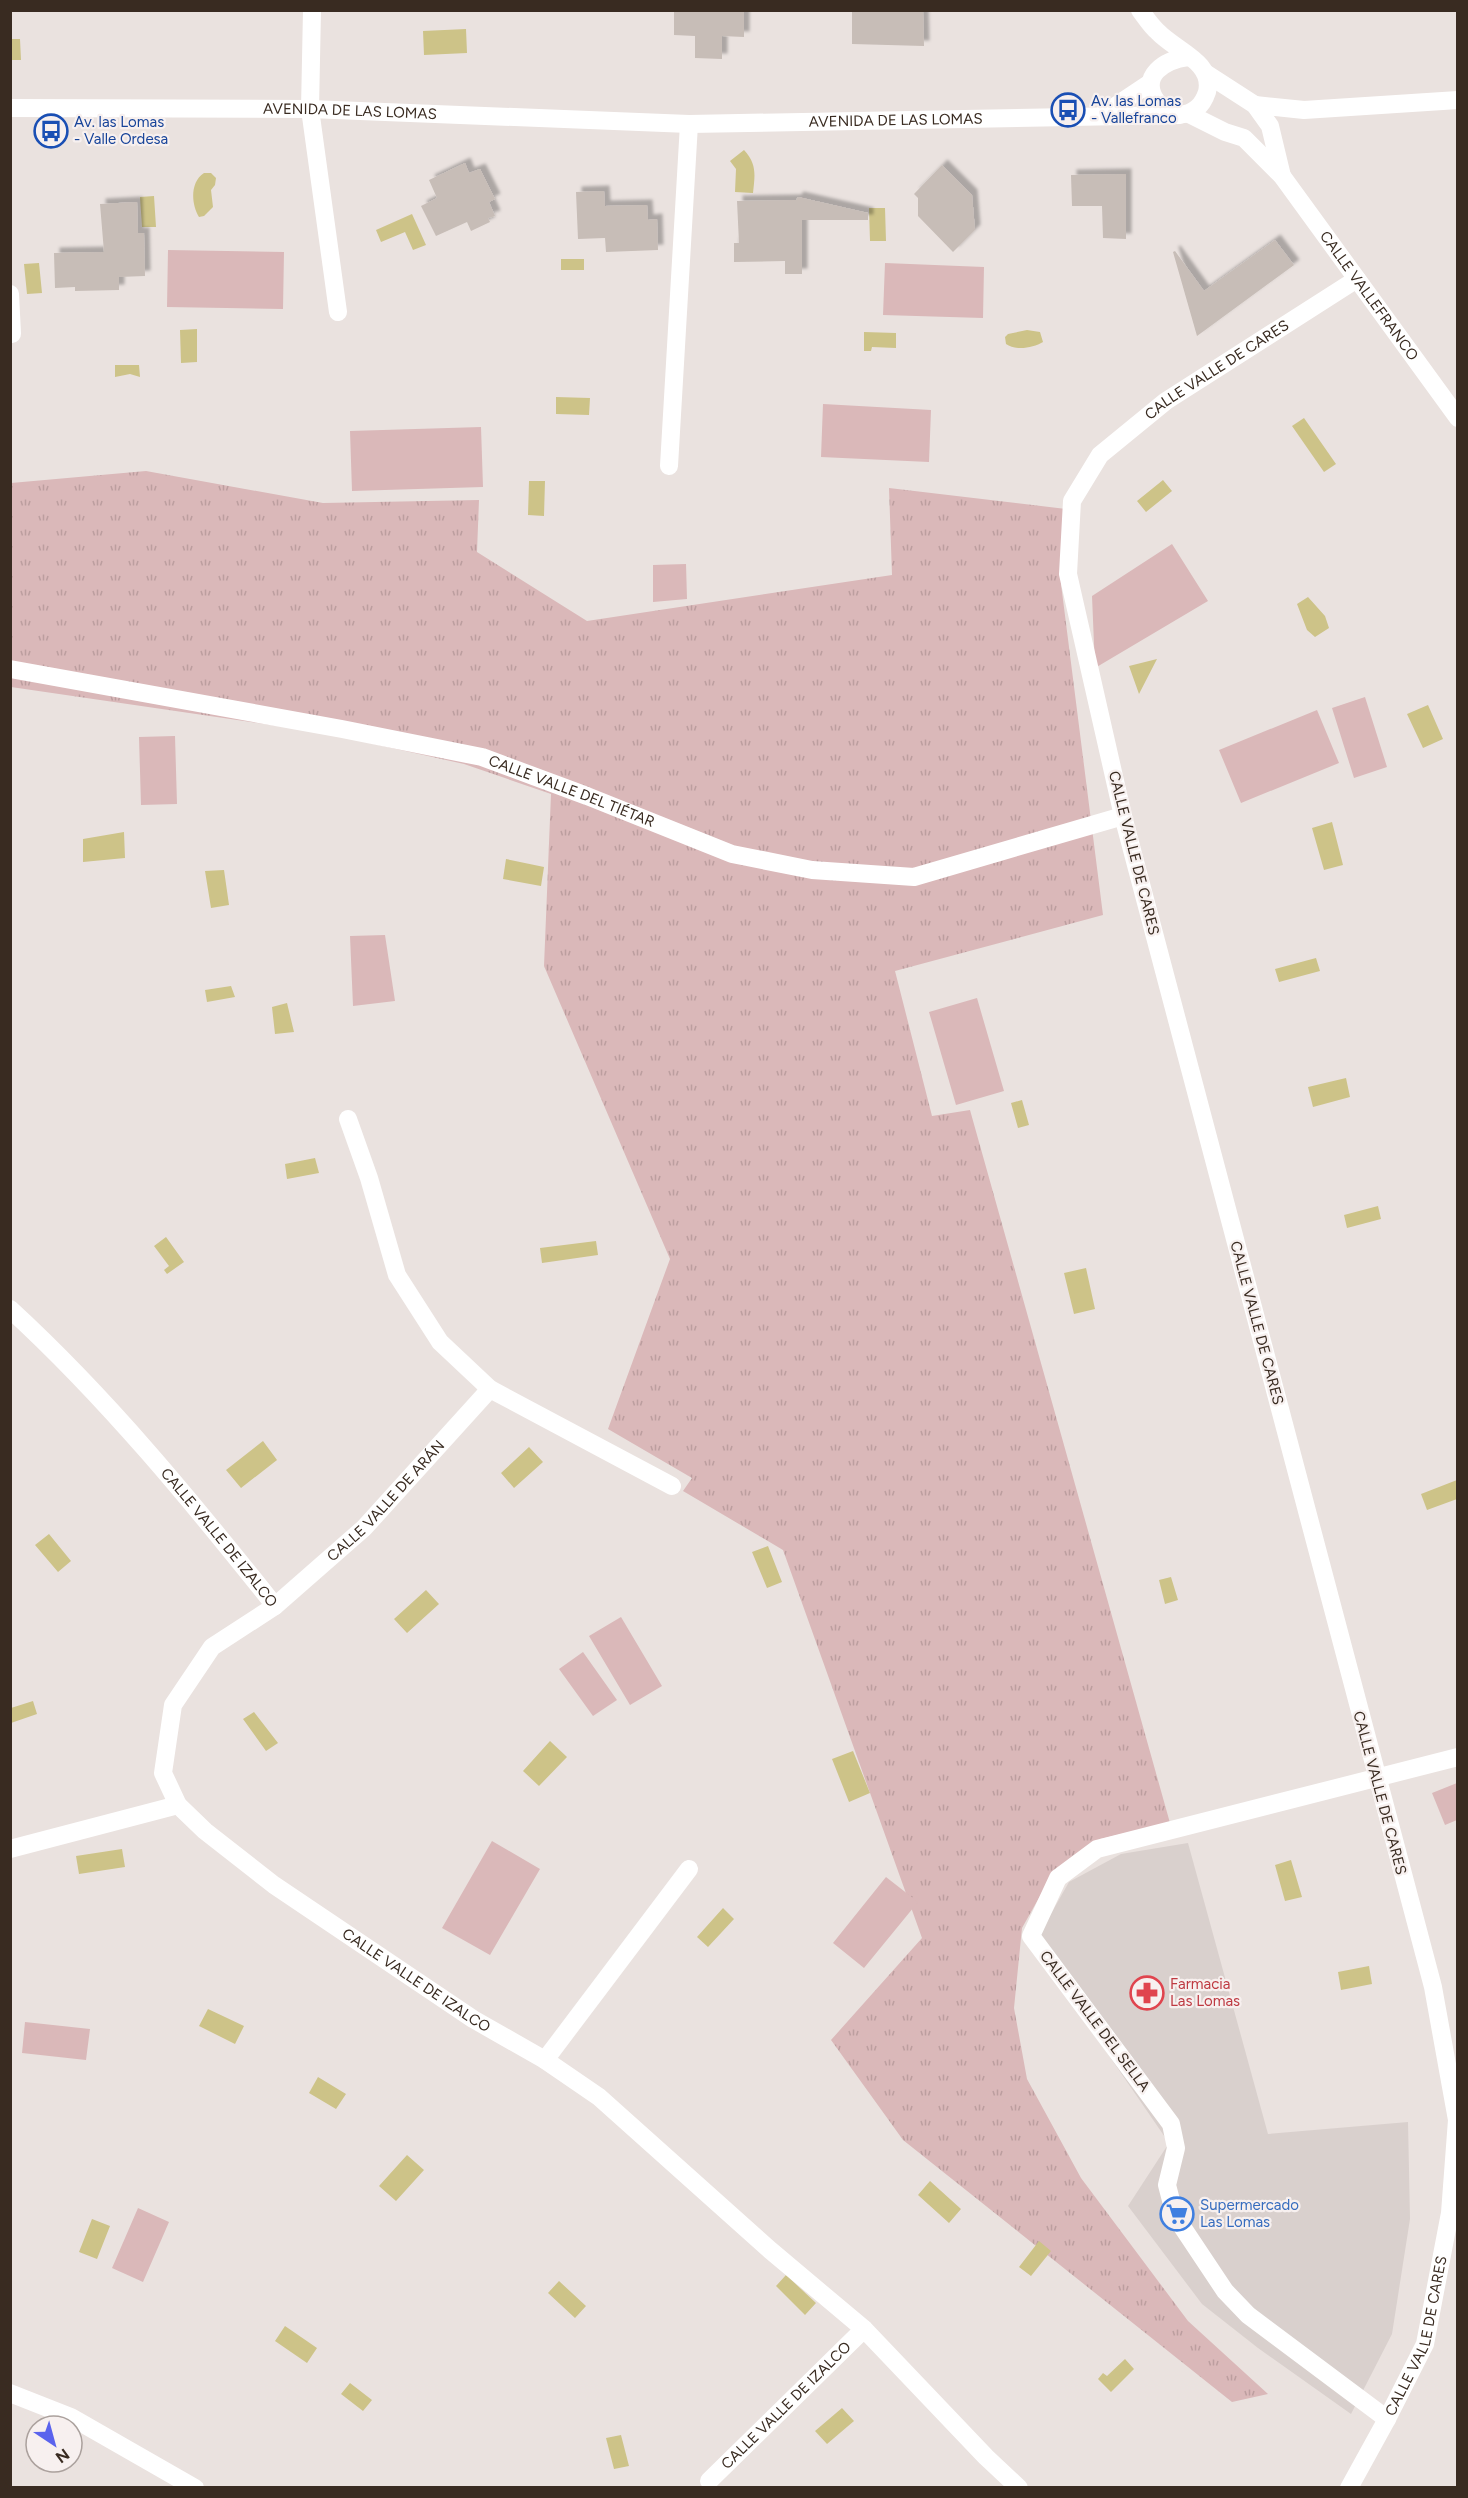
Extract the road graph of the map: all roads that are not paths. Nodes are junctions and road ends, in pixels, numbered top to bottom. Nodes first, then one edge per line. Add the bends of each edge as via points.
1 (312, 10) edge
2 (1140, 10) edge
3 (1188, 57) junction
4 (1207, 74) junction
5 (1150, 83) junction
6 (1458, 100) edge
7 (1255, 105) junction
8 (10, 108) edge
9 (310, 109) junction
10 (1304, 110) junction
11 (1184, 114) junction
12 (1102, 115) junction
13 (689, 124) junction
14 (1270, 126) junction
15 (1244, 138) junction
16 (1282, 176) junction
17 (1356, 279) junction
18 (10, 294) edge
19 (338, 312) dead end
20 (12, 334) dead end
21 (1458, 418) edge
22 (669, 466) dead end
23 (10, 669) edge
24 (1123, 816) junction
25 (348, 1119) dead end
26 (12, 1314) edge
27 (490, 1389) junction
28 (672, 1486) dead end
29 (276, 1606) junction
30 (1458, 1757) edge
31 (1376, 1779) junction
32 (178, 1805) junction
33 (10, 1849) edge
34 (688, 1869) dead end
35 (545, 2060) junction
36 (864, 2329) junction
37 (10, 2393) edge
38 (1387, 2419) junction
39 (709, 2481) dead end
40 (195, 2487) edge
41 (1019, 2487) edge
42 (1349, 2487) edge

1 - 9 street
2 - 3 street via 1158,33
3 - 4 street
3 - 5 street via 1163,64
4 - 7 street, CALLE VALLEFRANCO
4 - 11 street via 1206,97 1199,107
5 - 11 street via 1151,94 1160,105 1169,112
5 - 12 street
6 - 10 street
7 - 10 street
7 - 14 street, CALLE VALLEFRANCO
8 - 9 street, AVENIDA DE LAS LOMAS
9 - 13 street, AVENIDA DE LAS LOMAS
9 - 19 street
10 - 14 street
11 - 12 street, AVENIDA DE LAS LOMAS
11 - 15 street, CALLE VALLEFRANCO
12 - 13 street, AVENIDA DE LAS LOMAS
13 - 22 street
14 - 15 street
14 - 16 street, CALLE VALLEFRANCO
15 - 16 street, CALLE VALLEFRANCO
16 - 17 street, CALLE VALLEFRANCO
17 - 21 street, CALLE VALLEFRANCO
17 - 24 street, CALLE VALLE DE CARES via 1166,401 1100,455 1072,501 1068,574
18 - 20 street
23 - 24 street, CALLE VALLE DEL TIÉTAR via 482,757 732,854 812,870 914,877
24 - 31 street, CALLE VALLE DE CARES
25 - 27 street via 397,1275 440,1342
26 - 29 street, CALLE VALLE DE IZALCO via 83,1382
27 - 28 street
27 - 29 street, CALLE VALLE DE ARÁN via 364,1528
29 - 32 street, CALLE VALLE DE IZALCO via 212,1647 173,1705 163,1773
30 - 31 street, CALLE VALLE DEL SELLA
31 - 38 street, CALLE VALLE DE CARES via 1433,1987 1457,2120 1450,2213 1425,2344
31 - 38 street, CALLE VALLE DEL SELLA via 1097,1849 1058,1878 1031,1936 1171,2124 1176,2148 1167,2185 1173,2208 1225,2291 1248,2315
32 - 33 street
32 - 35 street, CALLE VALLE DE IZALCO via 274,1885 473,2019
34 - 35 street
35 - 36 street, CALLE VALLE DE IZALCO via 599,2097
36 - 39 street, CALLE VALLE DE IZALCO
36 - 41 street, CALLE VALLE DE IZALCO
37 - 40 street via 70,2417
38 - 42 street, CALLE VALLE DE CARES

